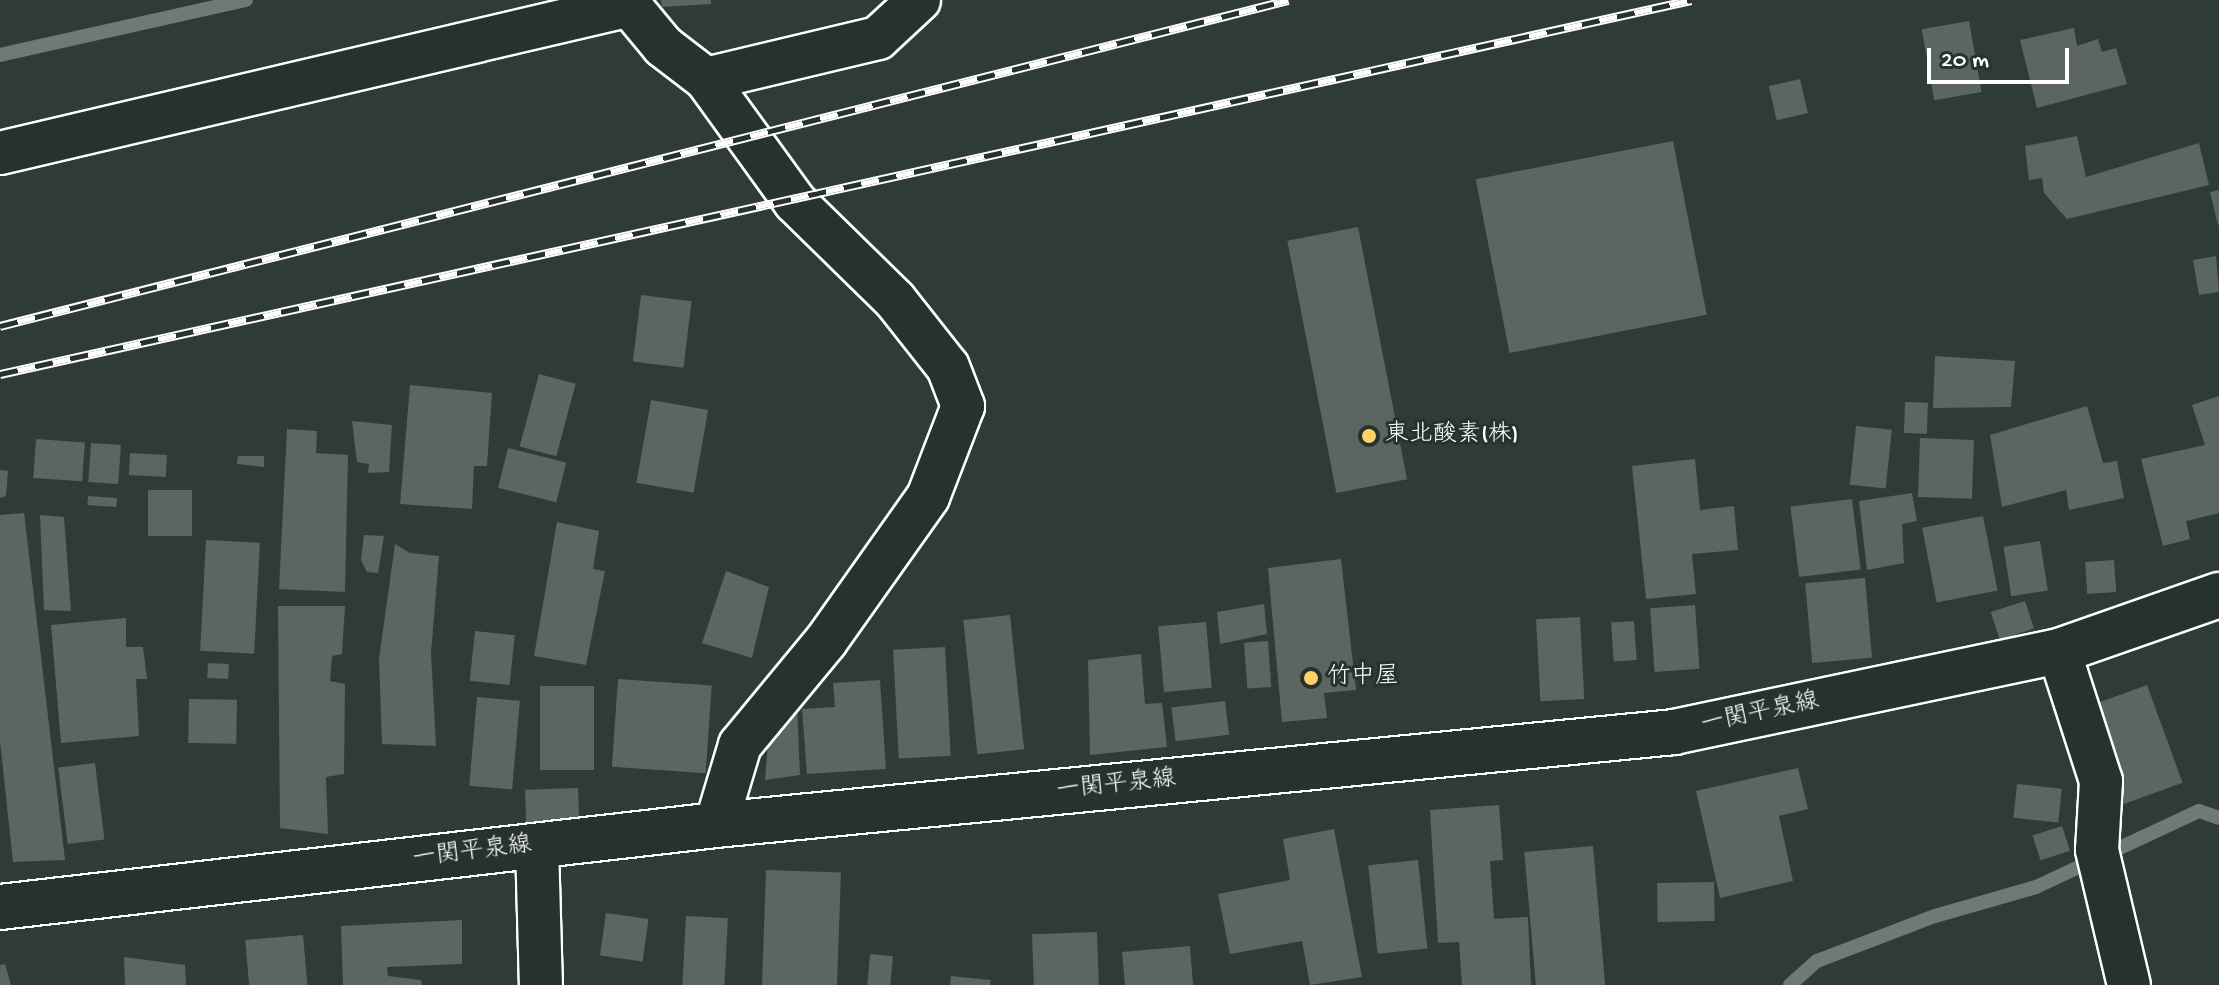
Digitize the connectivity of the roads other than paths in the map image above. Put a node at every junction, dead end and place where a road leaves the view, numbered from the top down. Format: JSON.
{"nodes":[{"id":1,"x":919,"y":0,"type":"edge"},
{"id":2,"x":626,"y":2,"type":"edge"},
{"id":3,"x":706,"y":79,"type":"junction"},
{"id":4,"x":0,"y":153,"type":"edge"},
{"id":5,"x":2219,"y":595,"type":"edge"},
{"id":6,"x":2059,"y":651,"type":"junction"},
{"id":7,"x":716,"y":825,"type":"junction"},
{"id":8,"x":537,"y":845,"type":"junction"},
{"id":9,"x":0,"y":907,"type":"edge"},
{"id":10,"x":541,"y":985,"type":"edge"},
{"id":11,"x":2129,"y":985,"type":"edge"}],
"edges":[{"from":1,"to":3,"type":"street"},
{"from":2,"to":3,"type":"street"},
{"from":2,"to":4,"type":"street"},
{"from":3,"to":7,"type":"street"},
{"from":5,"to":6,"type":"main road","name":"一関平泉線"},
{"from":6,"to":7,"type":"main road","name":"一関平泉線"},
{"from":6,"to":11,"type":"street"},
{"from":7,"to":8,"type":"main road","name":"一関平泉線"},
{"from":8,"to":9,"type":"main road","name":"一関平泉線"},
{"from":8,"to":10,"type":"street"}]}
